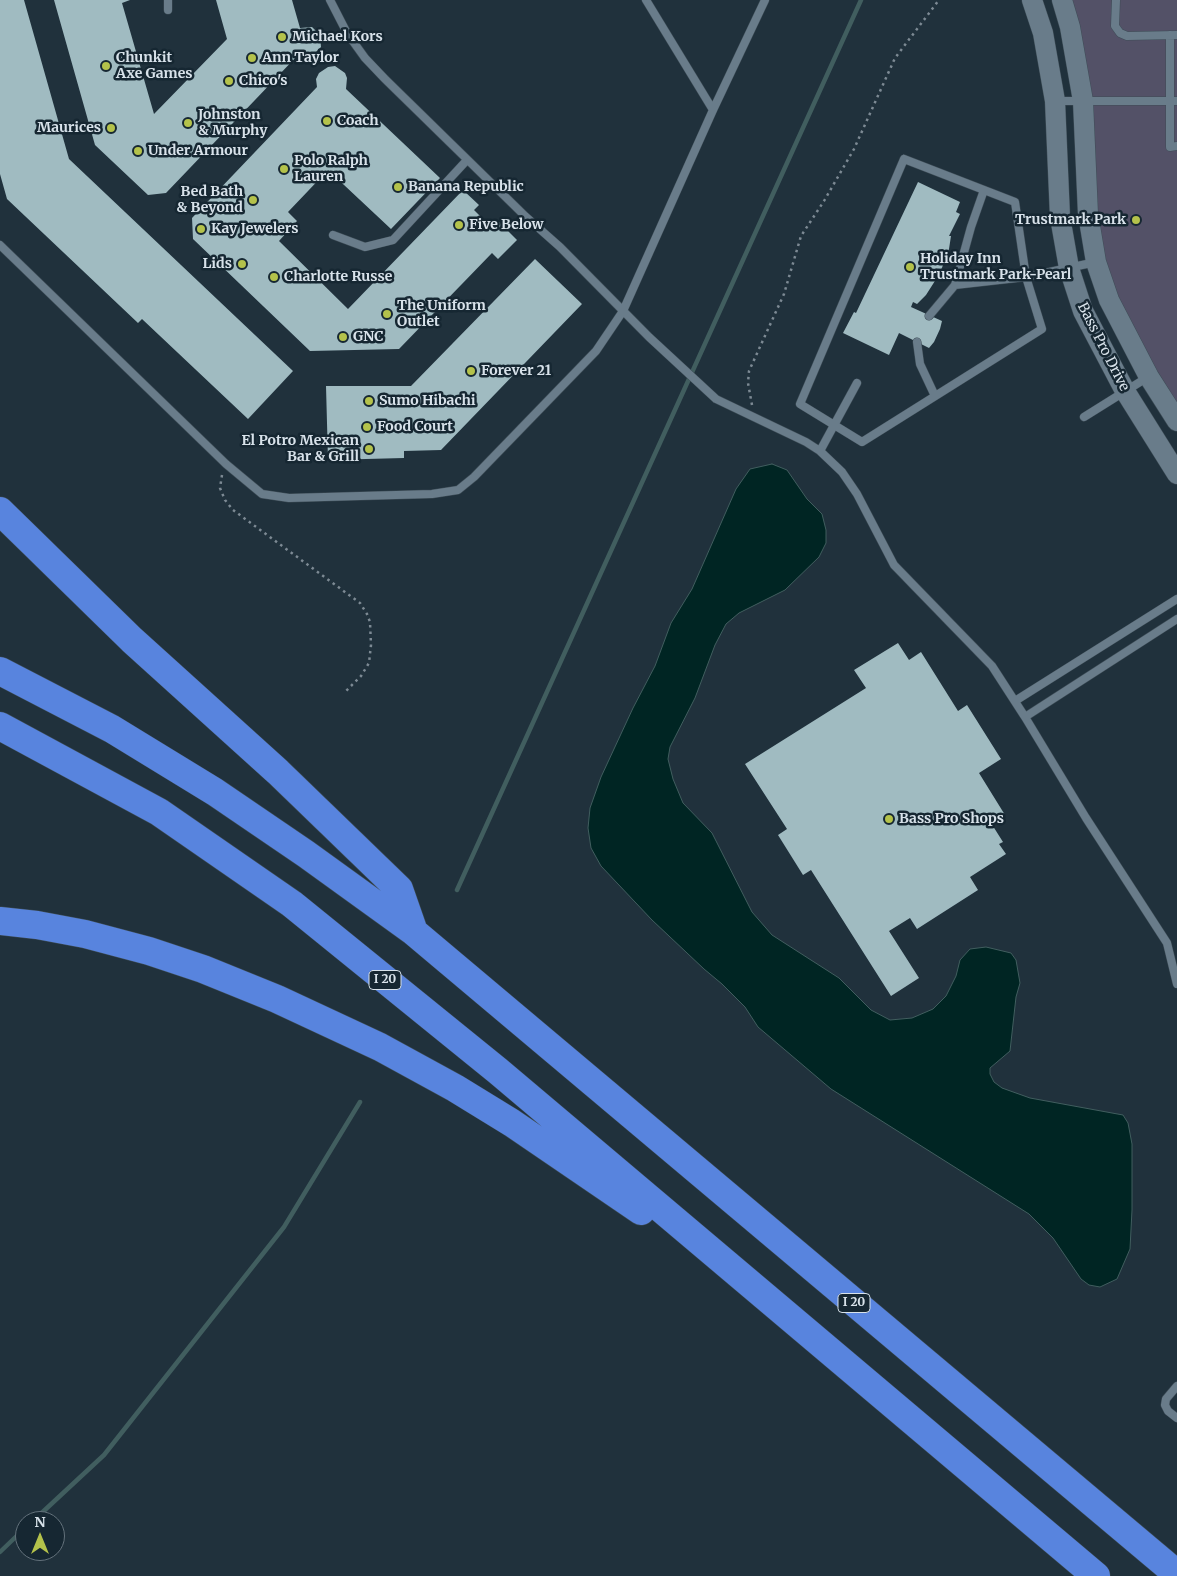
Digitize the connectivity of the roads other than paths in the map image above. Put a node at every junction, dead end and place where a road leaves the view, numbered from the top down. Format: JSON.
{"nodes":[{"id":1,"x":168,"y":0,"type":"edge"},
{"id":2,"x":330,"y":0,"type":"edge"},
{"id":3,"x":646,"y":0,"type":"edge"},
{"id":4,"x":765,"y":0,"type":"edge"},
{"id":5,"x":1032,"y":0,"type":"edge"},
{"id":6,"x":1062,"y":0,"type":"edge"},
{"id":7,"x":1116,"y":0,"type":"edge"},
{"id":8,"x":168,"y":10,"type":"dead end"},
{"id":9,"x":1173,"y":35,"type":"edge"},
{"id":10,"x":1055,"y":101,"type":"junction"},
{"id":11,"x":1083,"y":101,"type":"junction"},
{"id":12,"x":1173,"y":101,"type":"edge"},
{"id":13,"x":713,"y":110,"type":"junction"},
{"id":14,"x":1177,"y":146,"type":"edge"},
{"id":15,"x":466,"y":160,"type":"junction"},
{"id":16,"x":984,"y":190,"type":"junction"},
{"id":17,"x":333,"y":235,"type":"dead end"},
{"id":18,"x":0,"y":245,"type":"edge"},
{"id":19,"x":1096,"y":262,"type":"junction"},
{"id":20,"x":1069,"y":268,"type":"junction"},
{"id":21,"x":1026,"y":277,"type":"junction"},
{"id":22,"x":955,"y":285,"type":"junction"},
{"id":23,"x":623,"y":311,"type":"junction"},
{"id":24,"x":929,"y":316,"type":"dead end"},
{"id":25,"x":917,"y":342,"type":"dead end"},
{"id":26,"x":1149,"y":377,"type":"junction"},
{"id":27,"x":857,"y":383,"type":"dead end"},
{"id":28,"x":1125,"y":391,"type":"junction"},
{"id":29,"x":935,"y":396,"type":"junction"},
{"id":30,"x":1084,"y":417,"type":"dead end"},
{"id":31,"x":1177,"y":421,"type":"edge"},
{"id":32,"x":835,"y":426,"type":"junction"},
{"id":33,"x":820,"y":452,"type":"junction"},
{"id":34,"x":1177,"y":474,"type":"edge"},
{"id":35,"x":0,"y":511,"type":"edge"},
{"id":36,"x":1177,"y":599,"type":"edge"},
{"id":37,"x":1177,"y":619,"type":"edge"},
{"id":38,"x":0,"y":672,"type":"edge"},
{"id":39,"x":1015,"y":701,"type":"junction"},
{"id":40,"x":1025,"y":717,"type":"junction"},
{"id":41,"x":0,"y":726,"type":"edge"},
{"id":42,"x":0,"y":921,"type":"edge"},
{"id":43,"x":414,"y":932,"type":"junction"},
{"id":44,"x":1177,"y":984,"type":"edge"},
{"id":45,"x":741,"y":1276,"type":"junction"},
{"id":46,"x":1177,"y":1386,"type":"edge"},
{"id":47,"x":1177,"y":1418,"type":"edge"},
{"id":48,"x":1177,"y":1574,"type":"edge"},
{"id":49,"x":1096,"y":1576,"type":"edge"}],
"edges":[{"from":1,"to":8,"type":"lane"},
{"from":2,"to":15,"type":"lane"},
{"from":3,"to":13,"type":"lane"},
{"from":4,"to":13,"type":"lane"},
{"from":5,"to":10,"type":"street","name":"Bass Pro Drive"},
{"from":6,"to":11,"type":"street","name":"Bass Pro Drive"},
{"from":7,"to":9,"type":"lane"},
{"from":9,"to":12,"type":"lane"},
{"from":10,"to":11,"type":"lane"},
{"from":10,"to":20,"type":"street","name":"Bass Pro Drive"},
{"from":11,"to":12,"type":"lane"},
{"from":11,"to":19,"type":"street","name":"Bass Pro Drive"},
{"from":12,"to":14,"type":"lane"},
{"from":13,"to":23,"type":"lane"},
{"from":15,"to":17,"type":"lane"},
{"from":15,"to":23,"type":"lane"},
{"from":16,"to":21,"type":"lane"},
{"from":16,"to":22,"type":"lane"},
{"from":16,"to":32,"type":"lane"},
{"from":18,"to":23,"type":"lane"},
{"from":19,"to":20,"type":"lane"},
{"from":19,"to":26,"type":"street","name":"Bass Pro Drive"},
{"from":20,"to":21,"type":"lane"},
{"from":20,"to":28,"type":"street","name":"Bass Pro Drive"},
{"from":21,"to":22,"type":"lane"},
{"from":21,"to":29,"type":"lane"},
{"from":22,"to":24,"type":"lane"},
{"from":23,"to":33,"type":"lane"},
{"from":25,"to":29,"type":"lane"},
{"from":26,"to":28,"type":"lane"},
{"from":26,"to":31,"type":"street","name":"Bass Pro Drive"},
{"from":27,"to":32,"type":"lane"},
{"from":28,"to":30,"type":"lane"},
{"from":28,"to":34,"type":"street","name":"Bass Pro Drive"},
{"from":29,"to":32,"type":"lane"},
{"from":32,"to":33,"type":"lane"},
{"from":33,"to":39,"type":"lane"},
{"from":35,"to":43,"type":"highway"},
{"from":36,"to":39,"type":"lane"},
{"from":37,"to":40,"type":"lane"},
{"from":38,"to":43,"type":"highway","number":"I 20"},
{"from":39,"to":40,"type":"lane"},
{"from":40,"to":44,"type":"lane"},
{"from":41,"to":45,"type":"highway","number":"I 20"},
{"from":42,"to":45,"type":"highway"},
{"from":43,"to":48,"type":"highway","number":"I 20"},
{"from":45,"to":49,"type":"highway","number":"I 20"},
{"from":46,"to":47,"type":"lane"}]}
